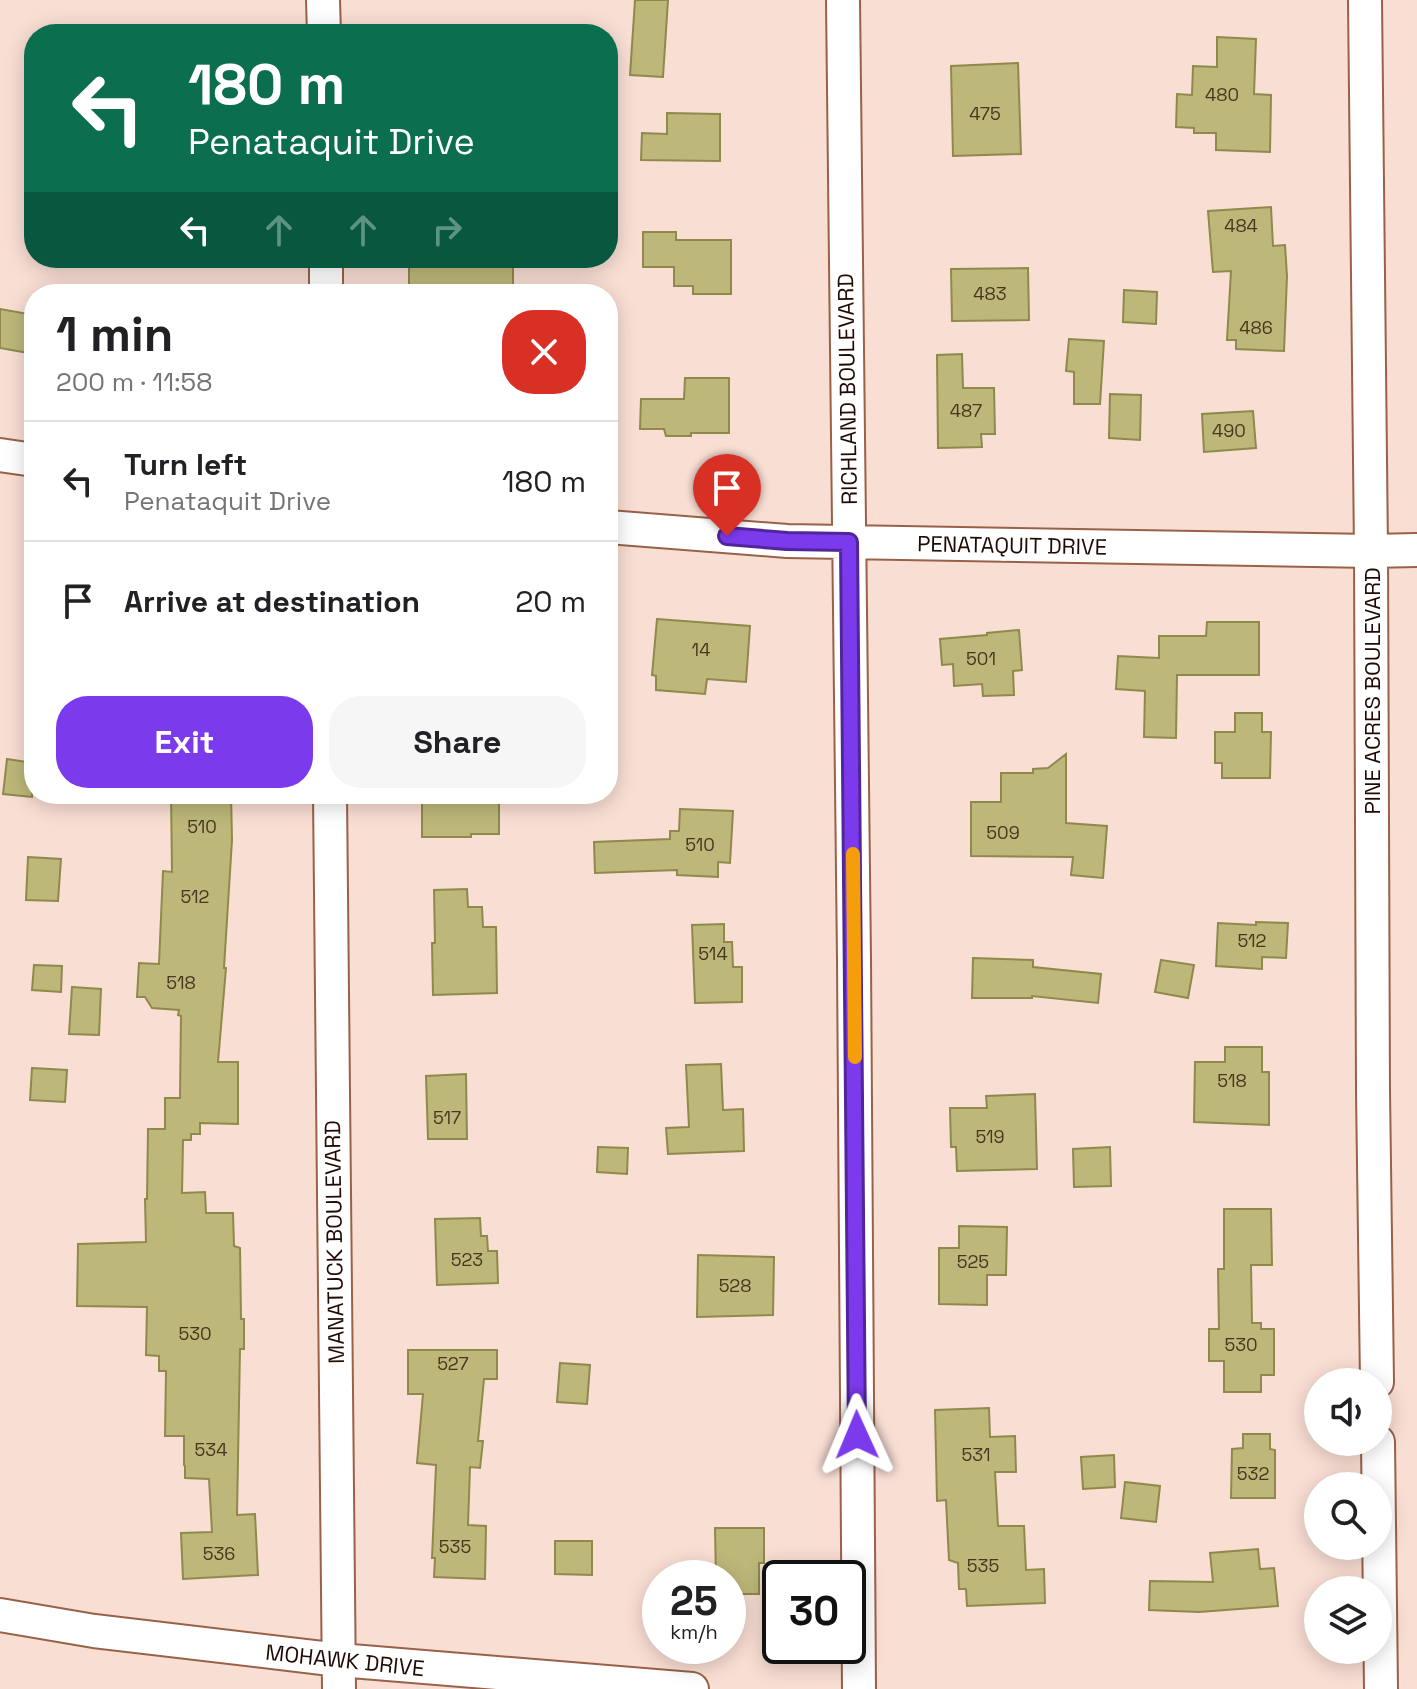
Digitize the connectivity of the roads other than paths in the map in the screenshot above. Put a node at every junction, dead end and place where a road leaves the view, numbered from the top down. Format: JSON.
{"nodes":[{"id":1,"x":323,"y":0,"type":"edge"},
{"id":2,"x":843,"y":0,"type":"edge"},
{"id":3,"x":1365,"y":0,"type":"edge"},
{"id":4,"x":324,"y":24,"type":"edge"},
{"id":5,"x":0,"y":455,"type":"edge"},
{"id":6,"x":24,"y":459,"type":"edge"},
{"id":7,"x":618,"y":528,"type":"edge"},
{"id":8,"x":849,"y":542,"type":"junction"},
{"id":9,"x":1417,"y":550,"type":"edge"},
{"id":10,"x":1371,"y":551,"type":"junction"},
{"id":11,"x":330,"y":804,"type":"edge"},
{"id":12,"x":1377,"y":1368,"type":"edge"},
{"id":13,"x":1378,"y":1456,"type":"edge"},
{"id":14,"x":0,"y":1615,"type":"edge"},
{"id":15,"x":339,"y":1675,"type":"edge"},
{"id":16,"x":692,"y":1689,"type":"edge"},
{"id":17,"x":859,"y":1689,"type":"edge"},
{"id":18,"x":1381,"y":1689,"type":"edge"}],
"edges":[{"from":1,"to":4,"type":"street"},
{"from":2,"to":8,"type":"street","name":"RICHLAND BOULEVARD"},
{"from":3,"to":10,"type":"street","name":"PINE ACRES BOULEVARD"},
{"from":5,"to":6,"type":"street"},
{"from":7,"to":8,"type":"street","name":"PENATAQUIT DRIVE"},
{"from":8,"to":10,"type":"street","name":"PENATAQUIT DRIVE"},
{"from":8,"to":17,"type":"street","name":"RICHLAND BOULEVARD"},
{"from":9,"to":10,"type":"street","name":"PENATAQUIT DRIVE"},
{"from":10,"to":12,"type":"street","name":"PINE ACRES BOULEVARD"},
{"from":11,"to":15,"type":"street","name":"MANATUCK BOULEVARD"},
{"from":13,"to":18,"type":"street"},
{"from":14,"to":15,"type":"street","name":"MOHAWK DRIVE"},
{"from":15,"to":16,"type":"street","name":"MOHAWK DRIVE"}]}
